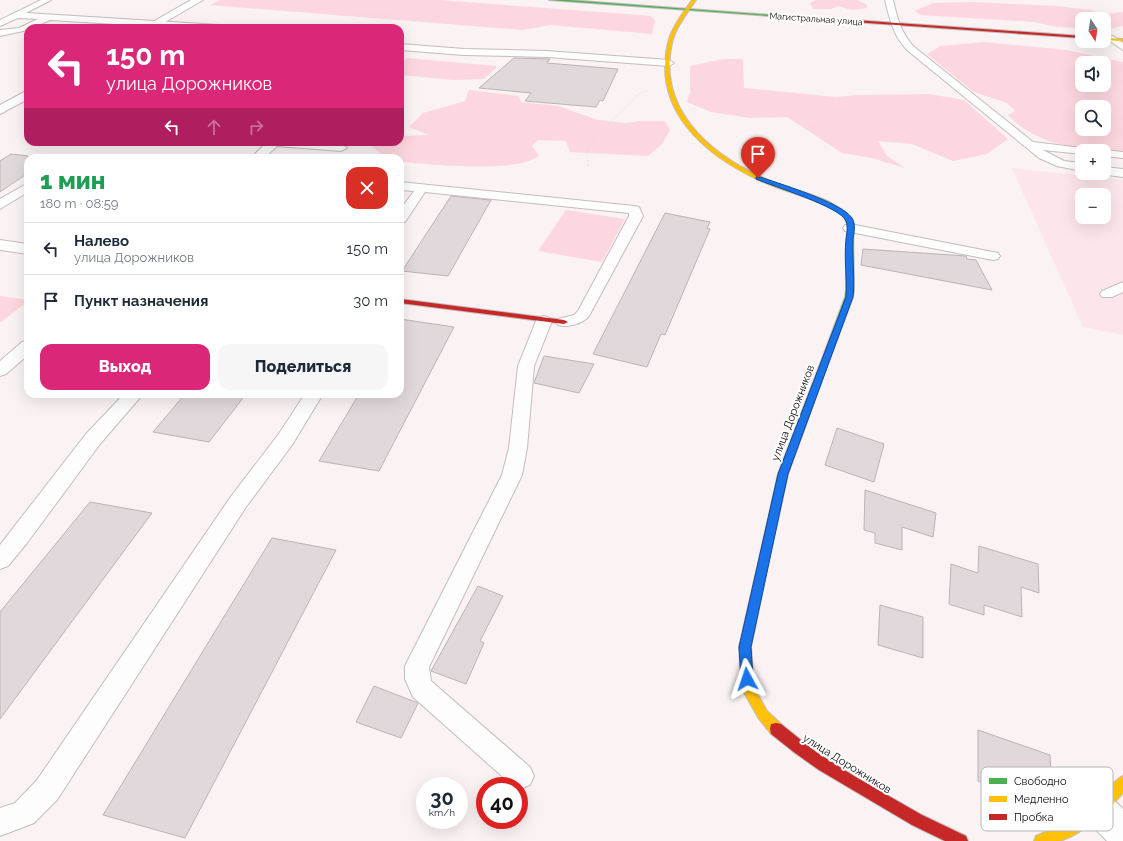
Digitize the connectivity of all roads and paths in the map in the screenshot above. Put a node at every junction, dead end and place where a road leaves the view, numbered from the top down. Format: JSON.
{"nodes":[{"id":1,"x":47,"y":0,"type":"edge"},
{"id":2,"x":198,"y":0,"type":"edge"},
{"id":3,"x":551,"y":0,"type":"edge"},
{"id":4,"x":694,"y":0,"type":"edge"},
{"id":5,"x":889,"y":0,"type":"edge"},
{"id":6,"x":688,"y":10,"type":"junction"},
{"id":7,"x":16,"y":15,"type":"junction"},
{"id":8,"x":49,"y":17,"type":"junction"},
{"id":9,"x":0,"y":23,"type":"edge"},
{"id":10,"x":33,"y":24,"type":"edge"},
{"id":11,"x":128,"y":24,"type":"edge"},
{"id":12,"x":155,"y":24,"type":"edge"},
{"id":13,"x":895,"y":24,"type":"junction"},
{"id":14,"x":24,"y":28,"type":"edge"},
{"id":15,"x":0,"y":33,"type":"edge"},
{"id":16,"x":1075,"y":37,"type":"edge"},
{"id":17,"x":1111,"y":39,"type":"edge"},
{"id":18,"x":1123,"y":40,"type":"edge"},
{"id":19,"x":1111,"y":41,"type":"edge"},
{"id":20,"x":404,"y":47,"type":"edge"},
{"id":21,"x":1123,"y":47,"type":"edge"},
{"id":22,"x":669,"y":63,"type":"junction"},
{"id":23,"x":669,"y":90,"type":"junction"},
{"id":24,"x":24,"y":96,"type":"edge"},
{"id":25,"x":0,"y":110,"type":"edge"},
{"id":26,"x":1029,"y":144,"type":"junction"},
{"id":27,"x":270,"y":146,"type":"edge"},
{"id":28,"x":319,"y":146,"type":"edge"},
{"id":29,"x":341,"y":148,"type":"dead end"},
{"id":30,"x":1075,"y":150,"type":"edge"},
{"id":31,"x":261,"y":154,"type":"edge"},
{"id":32,"x":1111,"y":154,"type":"edge"},
{"id":33,"x":1123,"y":155,"type":"edge"},
{"id":34,"x":588,"y":166,"type":"dead end"},
{"id":35,"x":1075,"y":167,"type":"edge"},
{"id":36,"x":1111,"y":172,"type":"edge"},
{"id":37,"x":1123,"y":174,"type":"edge"},
{"id":38,"x":404,"y":186,"type":"edge"},
{"id":39,"x":422,"y":188,"type":"junction"},
{"id":40,"x":24,"y":189,"type":"edge"},
{"id":41,"x":0,"y":205,"type":"edge"},
{"id":42,"x":404,"y":213,"type":"edge"},
{"id":43,"x":850,"y":228,"type":"junction"},
{"id":44,"x":0,"y":245,"type":"edge"},
{"id":45,"x":24,"y":248,"type":"edge"},
{"id":46,"x":992,"y":256,"type":"dead end"},
{"id":47,"x":1123,"y":286,"type":"edge"},
{"id":48,"x":1107,"y":294,"type":"dead end"},
{"id":49,"x":404,"y":302,"type":"edge"},
{"id":50,"x":554,"y":322,"type":"junction"},
{"id":51,"x":24,"y":349,"type":"edge"},
{"id":52,"x":0,"y":370,"type":"edge"},
{"id":53,"x":130,"y":398,"type":"edge"},
{"id":54,"x":311,"y":398,"type":"edge"},
{"id":55,"x":0,"y":560,"type":"edge"},
{"id":56,"x":521,"y":776,"type":"dead end"},
{"id":57,"x":1123,"y":783,"type":"edge"},
{"id":58,"x":1113,"y":796,"type":"edge"},
{"id":59,"x":0,"y":822,"type":"edge"},
{"id":60,"x":1113,"y":823,"type":"edge"},
{"id":61,"x":1064,"y":831,"type":"edge"},
{"id":62,"x":1123,"y":833,"type":"edge"},
{"id":63,"x":961,"y":841,"type":"edge"},
{"id":64,"x":1041,"y":841,"type":"edge"}],
"edges":[{"from":1,"to":7,"type":"lane"},
{"from":2,"to":12,"type":"street"},
{"from":3,"to":6,"type":"street","name":"Магистральная улица"},
{"from":4,"to":6,"type":"street"},
{"from":5,"to":13,"type":"lane"},
{"from":6,"to":13,"type":"street","name":"Магистральная улица"},
{"from":6,"to":22,"type":"street"},
{"from":7,"to":8,"type":"lane"},
{"from":7,"to":9,"type":"lane"},
{"from":8,"to":10,"type":"lane"},
{"from":8,"to":11,"type":"lane"},
{"from":13,"to":16,"type":"street","name":"Магистральная улица"},
{"from":13,"to":26,"type":"lane"},
{"from":14,"to":15,"type":"lane"},
{"from":17,"to":18,"type":"street"},
{"from":19,"to":21,"type":"lane"},
{"from":20,"to":22,"type":"lane"},
{"from":22,"to":23,"type":"street"},
{"from":23,"to":34,"type":"path"},
{"from":23,"to":43,"type":"street"},
{"from":24,"to":25,"type":"street"},
{"from":26,"to":30,"type":"lane"},
{"from":26,"to":35,"type":"lane"},
{"from":27,"to":31,"type":"lane"},
{"from":28,"to":29,"type":"lane"},
{"from":32,"to":33,"type":"lane"},
{"from":36,"to":37,"type":"lane"},
{"from":38,"to":39,"type":"lane"},
{"from":39,"to":42,"type":"lane"},
{"from":39,"to":50,"type":"lane"},
{"from":40,"to":41,"type":"lane"},
{"from":43,"to":46,"type":"lane"},
{"from":43,"to":63,"type":"street","name":"улица Дорожников"},
{"from":44,"to":45,"type":"street"},
{"from":47,"to":48,"type":"lane"},
{"from":49,"to":50,"type":"street"},
{"from":50,"to":56,"type":"lane"},
{"from":51,"to":52,"type":"lane"},
{"from":53,"to":55,"type":"lane"},
{"from":54,"to":59,"type":"lane"},
{"from":57,"to":58,"type":"street"},
{"from":60,"to":62,"type":"street"},
{"from":61,"to":64,"type":"street"}]}
